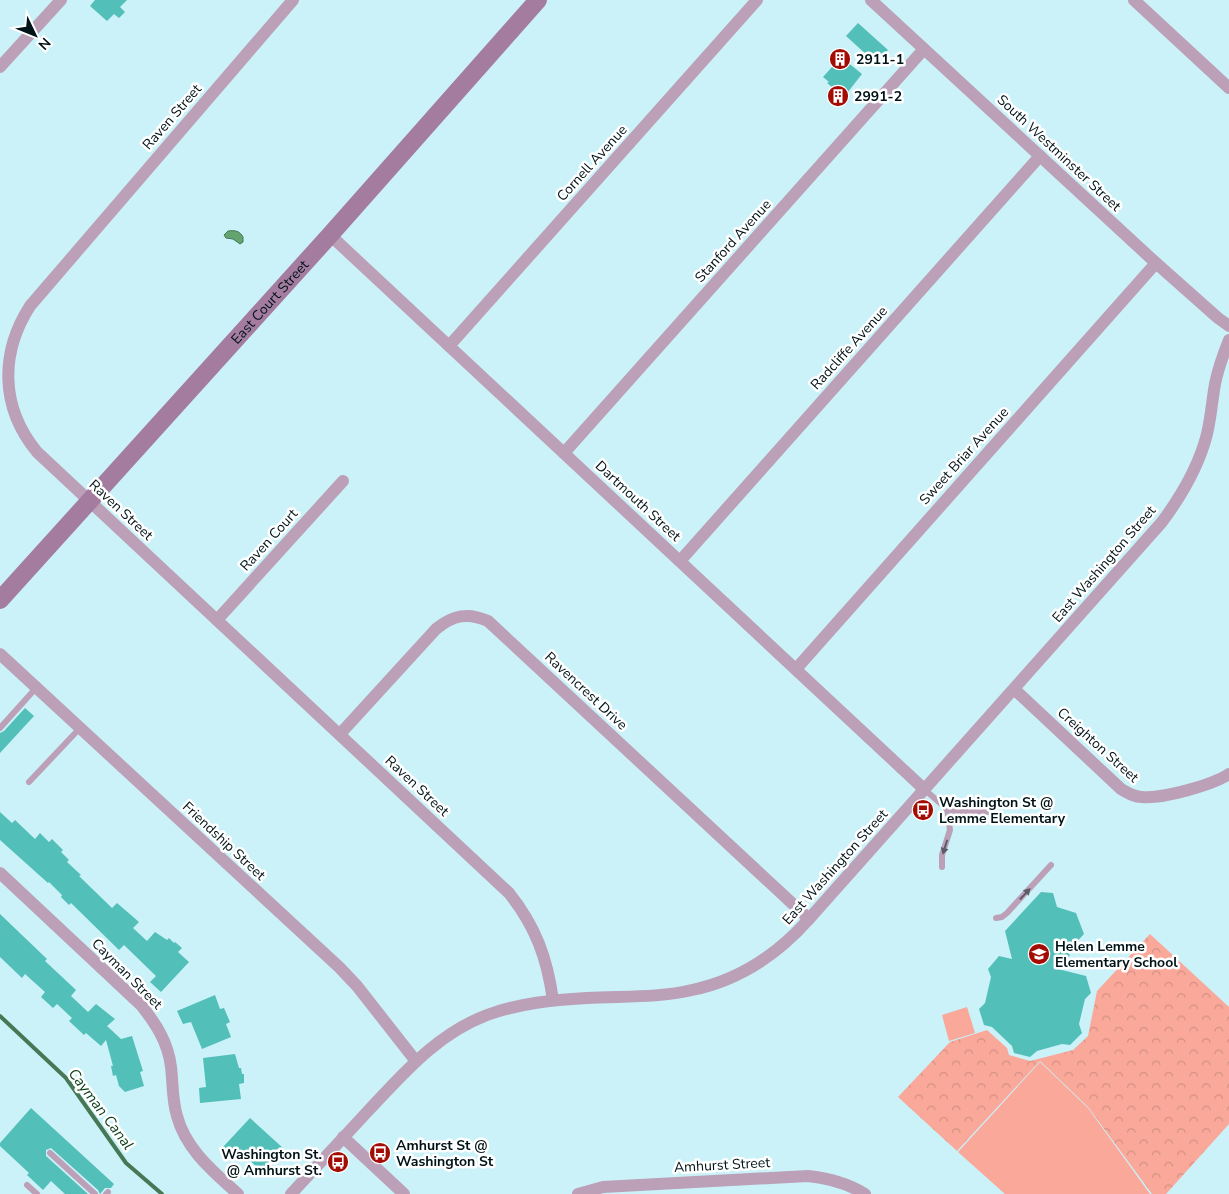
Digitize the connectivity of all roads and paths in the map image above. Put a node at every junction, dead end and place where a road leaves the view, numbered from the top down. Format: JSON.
{"nodes":[{"id":1,"x":60,"y":0,"type":"edge"},
{"id":2,"x":292,"y":0,"type":"edge"},
{"id":3,"x":538,"y":0,"type":"edge"},
{"id":4,"x":756,"y":0,"type":"edge"},
{"id":5,"x":871,"y":0,"type":"edge"},
{"id":6,"x":1134,"y":0,"type":"edge"},
{"id":7,"x":924,"y":50,"type":"junction"},
{"id":8,"x":0,"y":67,"type":"edge"},
{"id":9,"x":1229,"y":88,"type":"edge"},
{"id":10,"x":1040,"y":156,"type":"junction"},
{"id":11,"x":330,"y":235,"type":"junction"},
{"id":12,"x":1156,"y":263,"type":"junction"},
{"id":13,"x":1229,"y":326,"type":"edge"},
{"id":14,"x":1229,"y":340,"type":"edge"},
{"id":15,"x":449,"y":346,"type":"junction"},
{"id":16,"x":564,"y":453,"type":"junction"},
{"id":17,"x":343,"y":481,"type":"dead end"},
{"id":18,"x":90,"y":501,"type":"junction"},
{"id":19,"x":680,"y":561,"type":"junction"},
{"id":20,"x":0,"y":600,"type":"edge"},
{"id":21,"x":217,"y":620,"type":"junction"},
{"id":22,"x":0,"y":654,"type":"edge"},
{"id":23,"x":796,"y":669,"type":"junction"},
{"id":24,"x":36,"y":688,"type":"junction"},
{"id":25,"x":1014,"y":689,"type":"junction"},
{"id":26,"x":0,"y":728,"type":"edge"},
{"id":27,"x":80,"y":728,"type":"junction"},
{"id":28,"x":340,"y":734,"type":"junction"},
{"id":29,"x":1229,"y":774,"type":"edge"},
{"id":30,"x":29,"y":782,"type":"dead end"},
{"id":31,"x":924,"y":790,"type":"junction"},
{"id":32,"x":947,"y":810,"type":"junction"},
{"id":33,"x":992,"y":812,"type":"dead end"},
{"id":34,"x":1051,"y":866,"type":"dead end"},
{"id":35,"x":942,"y":867,"type":"dead end"},
{"id":36,"x":0,"y":873,"type":"edge"},
{"id":37,"x":996,"y":918,"type":"dead end"},
{"id":38,"x":809,"y":919,"type":"junction"},
{"id":39,"x":553,"y":1000,"type":"junction"},
{"id":40,"x":415,"y":1060,"type":"junction"},
{"id":41,"x":343,"y":1138,"type":"junction"},
{"id":42,"x":50,"y":1153,"type":"dead end"},
{"id":43,"x":27,"y":1185,"type":"dead end"},
{"id":44,"x":37,"y":1194,"type":"edge"},
{"id":45,"x":95,"y":1194,"type":"edge"},
{"id":46,"x":238,"y":1194,"type":"edge"},
{"id":47,"x":291,"y":1194,"type":"edge"},
{"id":48,"x":404,"y":1194,"type":"edge"},
{"id":49,"x":578,"y":1194,"type":"edge"},
{"id":50,"x":865,"y":1194,"type":"edge"}],
"edges":[{"from":1,"to":8,"type":"street"},
{"from":2,"to":18,"type":"street","name":"Raven Street"},
{"from":3,"to":11,"type":"street","name":"East Court Street"},
{"from":4,"to":15,"type":"street","name":"Cornell Avenue"},
{"from":5,"to":7,"type":"street","name":"South Westminster Street"},
{"from":6,"to":9,"type":"street"},
{"from":7,"to":10,"type":"street","name":"South Westminster Street"},
{"from":7,"to":16,"type":"street","name":"Stanford Avenue"},
{"from":10,"to":12,"type":"street","name":"South Westminster Street"},
{"from":10,"to":19,"type":"street","name":"Radcliffe Avenue"},
{"from":11,"to":15,"type":"street","name":"Dartmouth Street"},
{"from":11,"to":18,"type":"street","name":"East Court Street"},
{"from":12,"to":13,"type":"street","name":"South Westminster Street"},
{"from":12,"to":23,"type":"street","name":"Sweet Briar Avenue"},
{"from":14,"to":25,"type":"street","name":"East Washington Street"},
{"from":15,"to":16,"type":"street","name":"Dartmouth Street"},
{"from":16,"to":19,"type":"street","name":"Dartmouth Street"},
{"from":17,"to":21,"type":"street","name":"Raven Court"},
{"from":18,"to":20,"type":"street","name":"East Court Street"},
{"from":18,"to":21,"type":"street","name":"Raven Street"},
{"from":19,"to":23,"type":"street","name":"Dartmouth Street"},
{"from":21,"to":28,"type":"street","name":"Raven Street"},
{"from":22,"to":24,"type":"street","name":"Friendship Street"},
{"from":23,"to":31,"type":"street","name":"Dartmouth Street"},
{"from":24,"to":26,"type":"lane"},
{"from":24,"to":27,"type":"street","name":"Friendship Street"},
{"from":25,"to":29,"type":"street","name":"Creighton Street"},
{"from":25,"to":31,"type":"street","name":"East Washington Street"},
{"from":27,"to":30,"type":"lane"},
{"from":27,"to":40,"type":"street","name":"Friendship Street"},
{"from":28,"to":38,"type":"street","name":"Ravencrest Drive"},
{"from":28,"to":39,"type":"street","name":"Raven Street"},
{"from":31,"to":32,"type":"lane"},
{"from":31,"to":38,"type":"street","name":"East Washington Street"},
{"from":32,"to":33,"type":"lane"},
{"from":32,"to":35,"type":"lane","one_way":true},
{"from":37,"to":34,"type":"lane","one_way":true},
{"from":36,"to":46,"type":"street","name":"Cayman Street"},
{"from":38,"to":39,"type":"street","name":"East Washington Street"},
{"from":39,"to":40,"type":"street","name":"East Washington Street"},
{"from":40,"to":41,"type":"street","name":"East Washington Street"},
{"from":41,"to":47,"type":"street","name":"East Washington Street"},
{"from":41,"to":48,"type":"street"},
{"from":42,"to":45,"type":"lane"},
{"from":43,"to":44,"type":"lane"},
{"from":49,"to":50,"type":"street","name":"Amhurst Street"}]}
